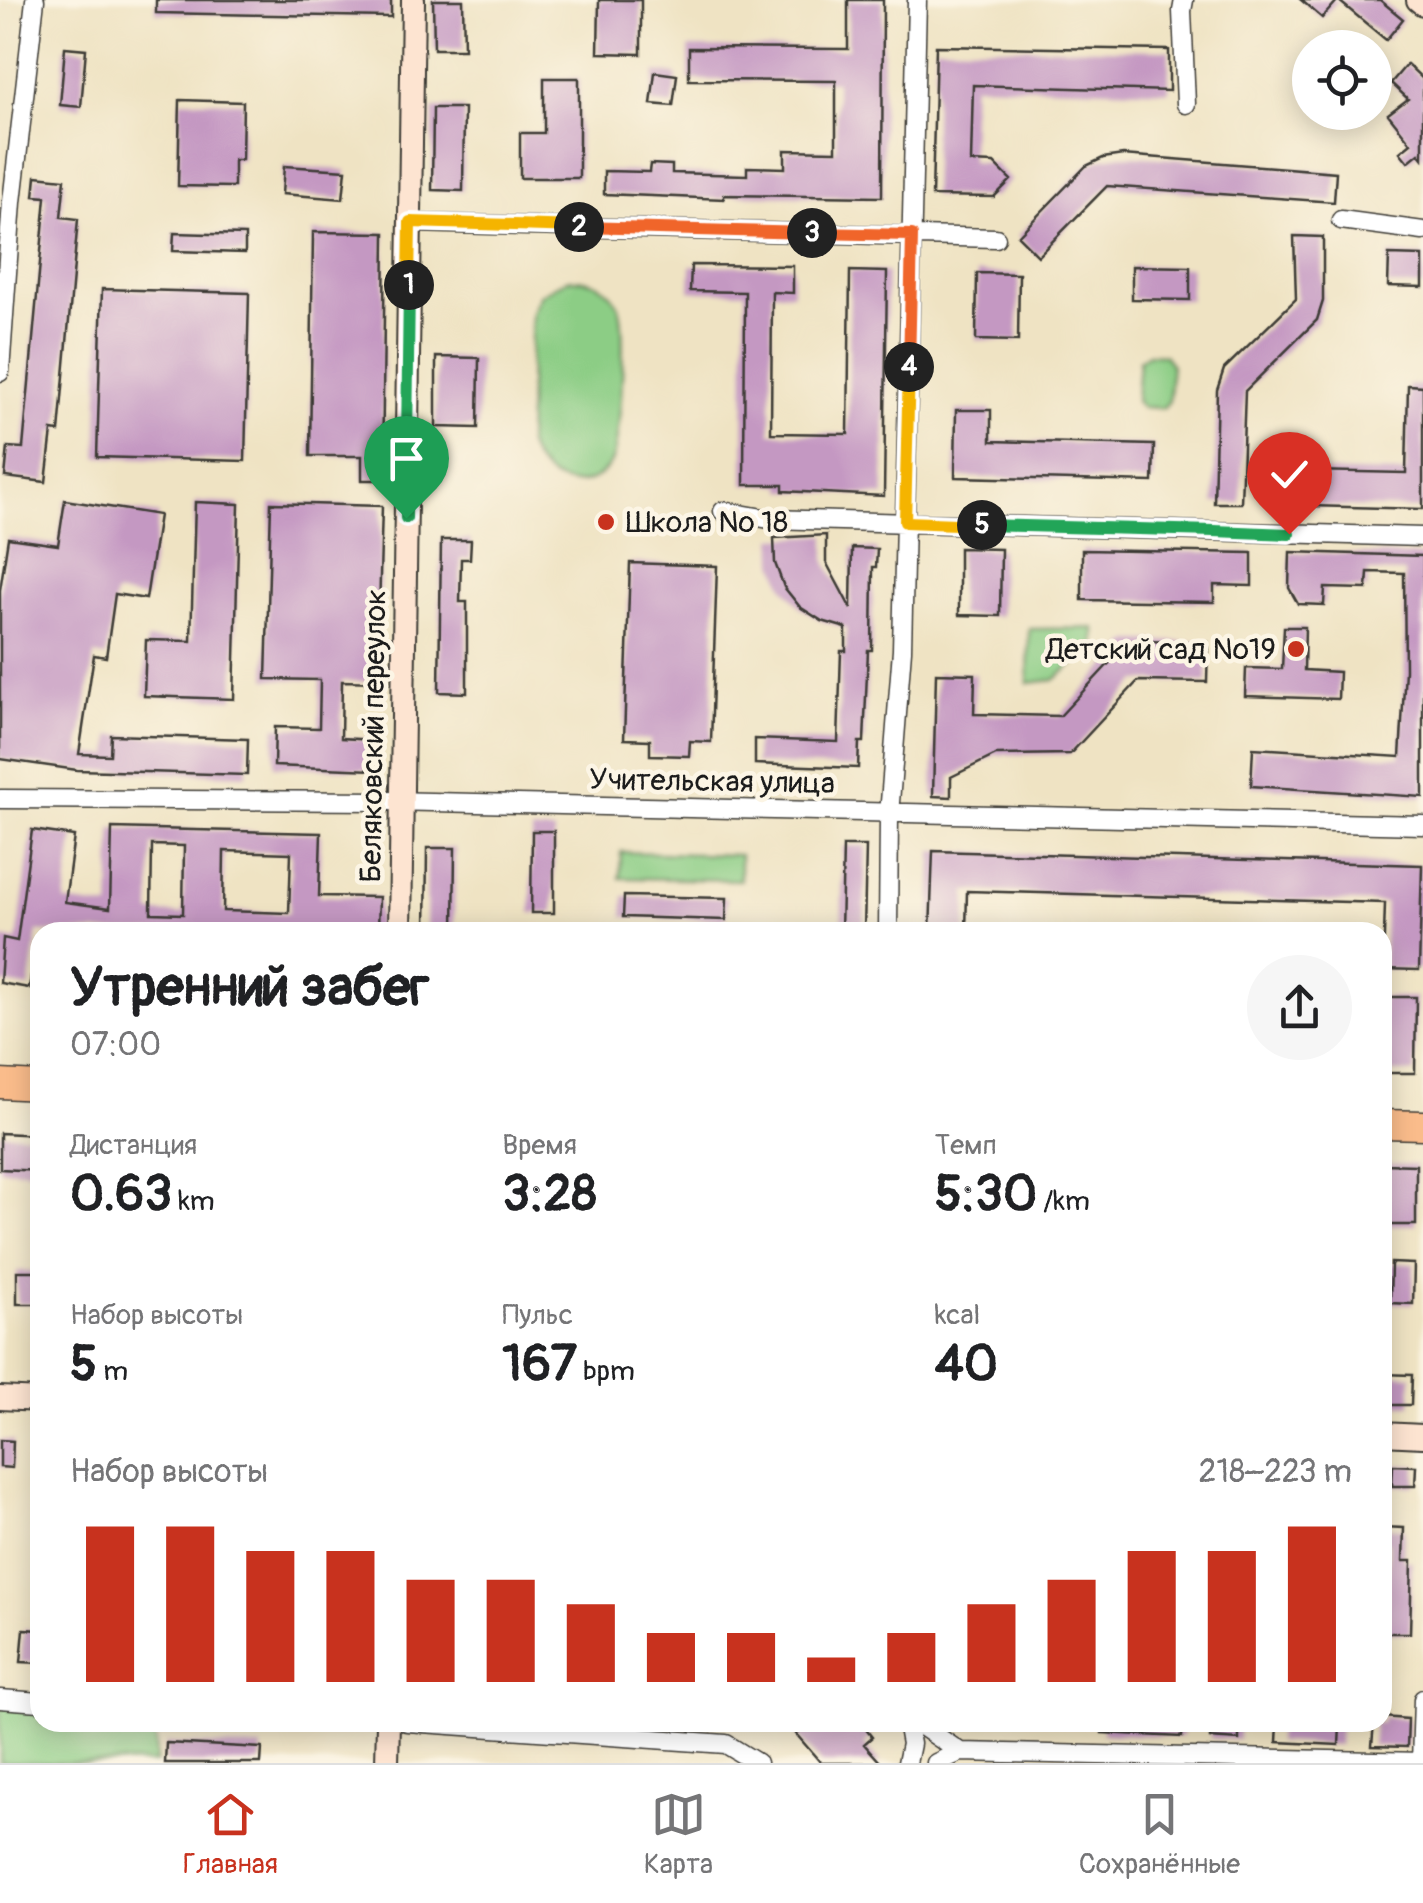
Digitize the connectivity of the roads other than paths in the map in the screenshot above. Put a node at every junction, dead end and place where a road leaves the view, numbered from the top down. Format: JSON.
{"nodes":[{"id":1,"x":35,"y":0,"type":"edge"},
{"id":2,"x":413,"y":0,"type":"edge"},
{"id":3,"x":918,"y":0,"type":"edge"},
{"id":4,"x":1184,"y":0,"type":"edge"},
{"id":5,"x":1186,"y":104,"type":"dead end"},
{"id":6,"x":6,"y":201,"type":"edge"},
{"id":7,"x":1341,"y":220,"type":"dead end"},
{"id":8,"x":410,"y":222,"type":"junction"},
{"id":9,"x":1423,"y":231,"type":"edge"},
{"id":10,"x":912,"y":235,"type":"junction"},
{"id":11,"x":996,"y":238,"type":"dead end"},
{"id":12,"x":0,"y":372,"type":"edge"},
{"id":13,"x":723,"y":510,"type":"dead end"},
{"id":14,"x":905,"y":522,"type":"junction"},
{"id":15,"x":1423,"y":538,"type":"edge"},
{"id":16,"x":0,"y":800,"type":"edge"},
{"id":17,"x":402,"y":801,"type":"junction"},
{"id":18,"x":889,"y":814,"type":"junction"},
{"id":19,"x":1423,"y":825,"type":"edge"},
{"id":20,"x":400,"y":922,"type":"edge"},
{"id":21,"x":888,"y":922,"type":"edge"},
{"id":22,"x":0,"y":1084,"type":"edge"},
{"id":23,"x":30,"y":1086,"type":"edge"},
{"id":24,"x":0,"y":1101,"type":"edge"},
{"id":25,"x":30,"y":1102,"type":"edge"},
{"id":26,"x":1392,"y":1124,"type":"edge"},
{"id":27,"x":1423,"y":1125,"type":"edge"},
{"id":28,"x":1392,"y":1138,"type":"edge"},
{"id":29,"x":1423,"y":1138,"type":"edge"},
{"id":30,"x":0,"y":1398,"type":"edge"},
{"id":31,"x":30,"y":1400,"type":"edge"},
{"id":32,"x":1392,"y":1434,"type":"edge"},
{"id":33,"x":1423,"y":1436,"type":"edge"},
{"id":34,"x":0,"y":1699,"type":"edge"},
{"id":35,"x":1423,"y":1699,"type":"edge"},
{"id":36,"x":30,"y":1701,"type":"edge"},
{"id":37,"x":388,"y":1732,"type":"edge"},
{"id":38,"x":553,"y":1732,"type":"edge"},
{"id":39,"x":909,"y":1732,"type":"edge"},
{"id":40,"x":931,"y":1732,"type":"edge"},
{"id":41,"x":960,"y":1752,"type":"junction"},
{"id":42,"x":1422,"y":1762,"type":"edge"},
{"id":43,"x":387,"y":1763,"type":"edge"},
{"id":44,"x":758,"y":1763,"type":"edge"},
{"id":45,"x":907,"y":1763,"type":"edge"},
{"id":46,"x":936,"y":1763,"type":"edge"}],
"edges":[{"from":1,"to":6,"type":"street"},
{"from":2,"to":8,"type":"street","name":"Беляковский переулок"},
{"from":3,"to":10,"type":"street"},
{"from":4,"to":5,"type":"street"},
{"from":6,"to":12,"type":"street"},
{"from":7,"to":9,"type":"street"},
{"from":8,"to":10,"type":"street"},
{"from":8,"to":17,"type":"street","name":"Беляковский переулок"},
{"from":10,"to":11,"type":"street"},
{"from":10,"to":14,"type":"street"},
{"from":13,"to":14,"type":"street"},
{"from":14,"to":15,"type":"street"},
{"from":14,"to":18,"type":"street"},
{"from":16,"to":17,"type":"street","name":"Учительская улица"},
{"from":17,"to":18,"type":"street","name":"Учительская улица"},
{"from":17,"to":20,"type":"street","name":"Беляковский переулок"},
{"from":18,"to":19,"type":"street","name":"Учительская улица"},
{"from":18,"to":21,"type":"street"},
{"from":22,"to":23,"type":"main road"},
{"from":24,"to":25,"type":"main road"},
{"from":26,"to":27,"type":"main road"},
{"from":28,"to":29,"type":"main road"},
{"from":30,"to":31,"type":"street"},
{"from":32,"to":33,"type":"street"},
{"from":34,"to":36,"type":"street"},
{"from":35,"to":42,"type":"street"},
{"from":37,"to":43,"type":"street"},
{"from":38,"to":44,"type":"street"},
{"from":39,"to":45,"type":"street"},
{"from":40,"to":41,"type":"street"},
{"from":41,"to":42,"type":"street"},
{"from":41,"to":46,"type":"street"}]}
